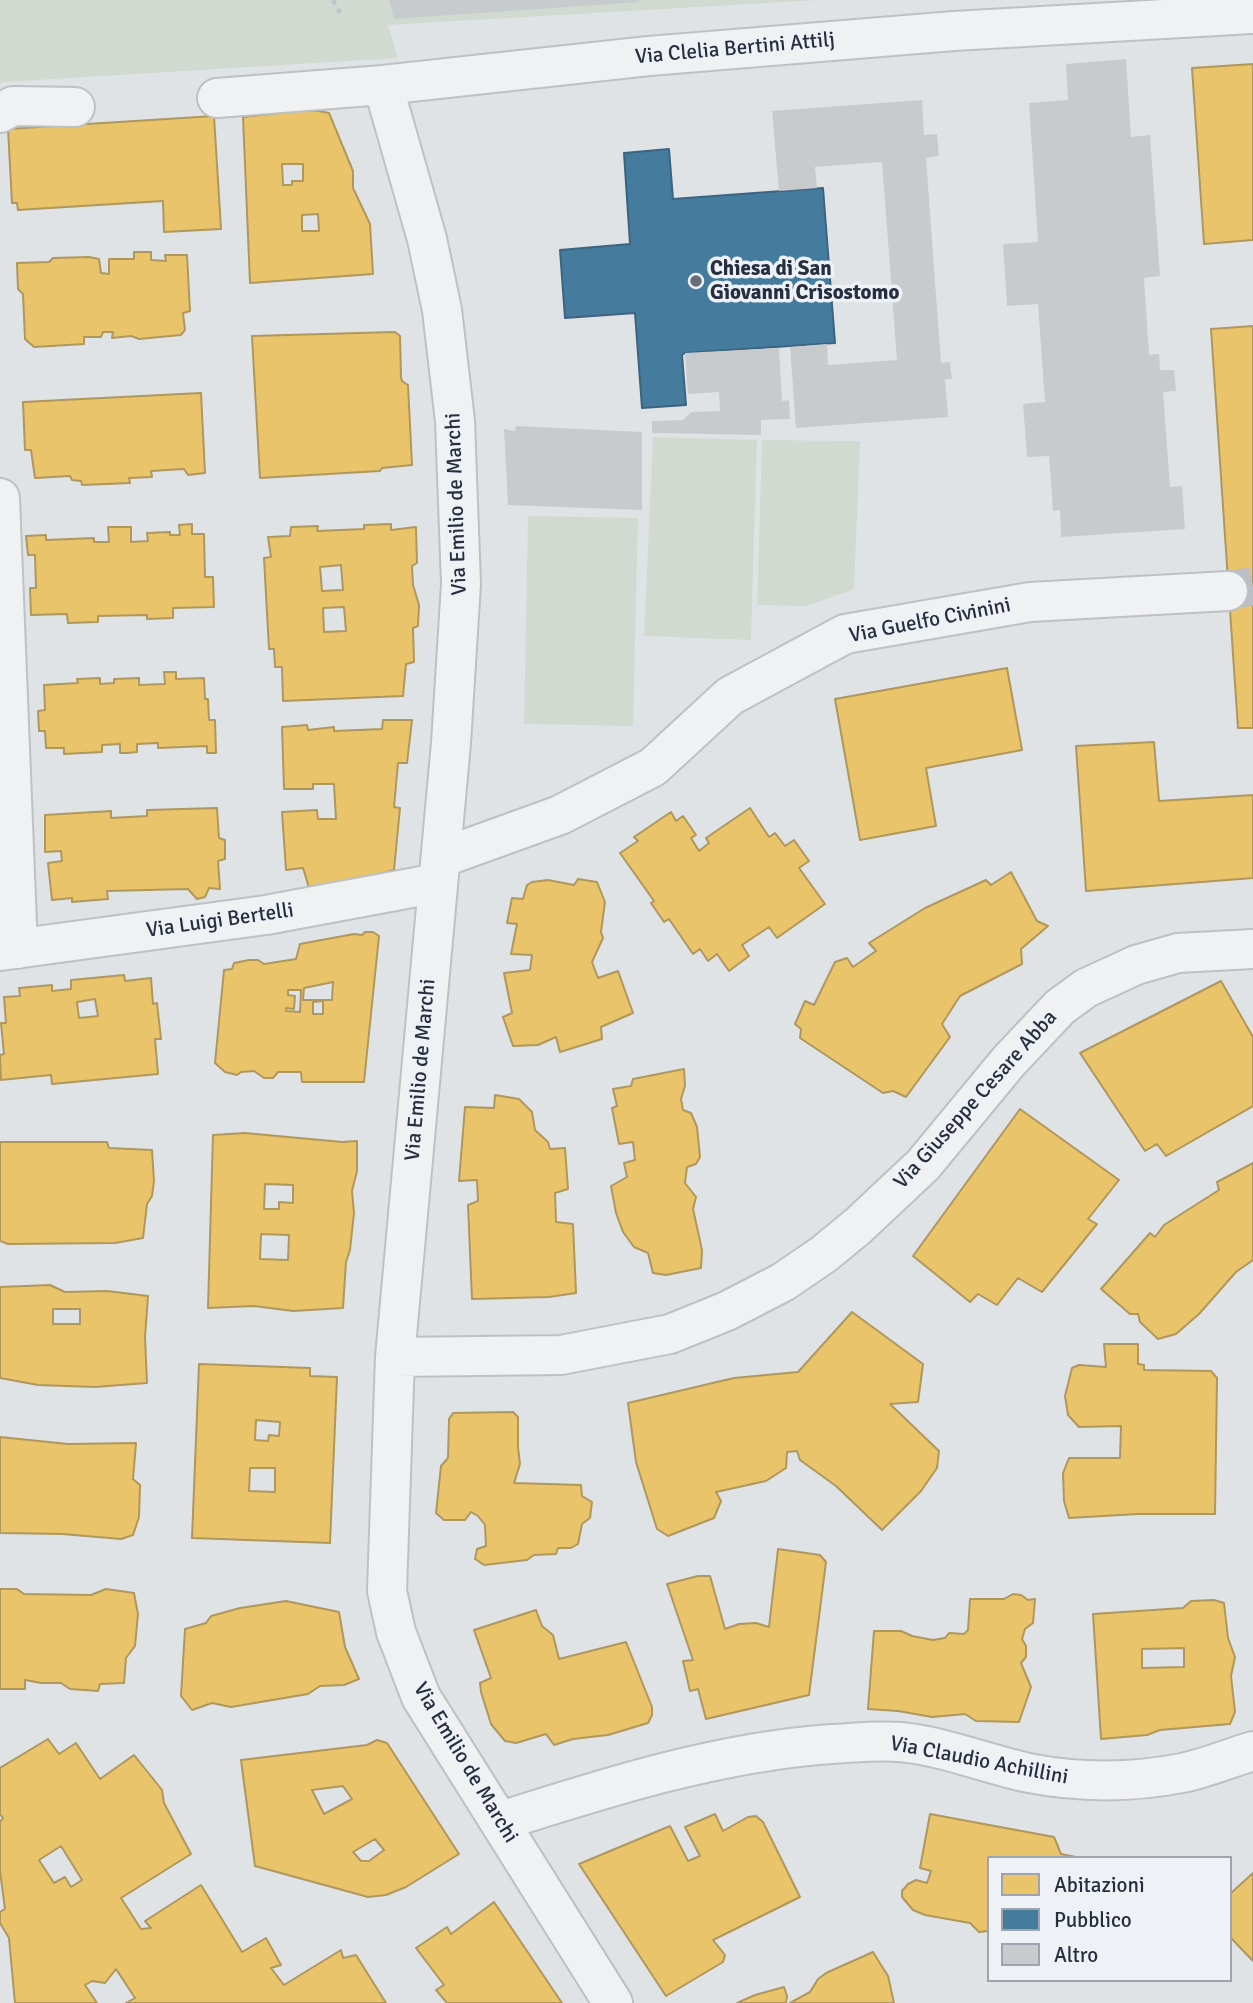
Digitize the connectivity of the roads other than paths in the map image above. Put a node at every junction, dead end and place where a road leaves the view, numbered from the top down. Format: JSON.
{"nodes":[{"id":1,"x":1253,"y":14,"type":"edge"},
{"id":2,"x":383,"y":85,"type":"junction"},
{"id":3,"x":217,"y":98,"type":"dead end"},
{"id":4,"x":75,"y":107,"type":"dead end"},
{"id":5,"x":0,"y":113,"type":"edge"},
{"id":6,"x":0,"y":498,"type":"edge"},
{"id":7,"x":1228,"y":591,"type":"tunnel mouth"},
{"id":8,"x":440,"y":871,"type":"junction"},
{"id":9,"x":1253,"y":949,"type":"edge"},
{"id":10,"x":9,"y":950,"type":"edge"},
{"id":11,"x":395,"y":1357,"type":"junction"},
{"id":12,"x":1253,"y":1751,"type":"edge"},
{"id":13,"x":500,"y":1821,"type":"junction"},
{"id":14,"x":612,"y":2003,"type":"edge"}],
"edges":[{"from":1,"to":2,"type":"street","name":"Via Clelia Bertini Attilj"},
{"from":2,"to":3,"type":"street","name":"Via Clelia Bertini Attilj"},
{"from":2,"to":8,"type":"street","name":"Via Emilio de Marchi"},
{"from":4,"to":5,"type":"street"},
{"from":6,"to":10,"type":"street"},
{"from":7,"to":8,"type":"street","name":"Via Guelfo Civinini"},
{"from":8,"to":10,"type":"street","name":"Via Luigi Bertelli"},
{"from":8,"to":11,"type":"street","name":"Via Emilio de Marchi"},
{"from":9,"to":11,"type":"street","name":"Via Giuseppe Cesare Abba"},
{"from":11,"to":13,"type":"street","name":"Via Emilio de Marchi"},
{"from":12,"to":13,"type":"street","name":"Via Claudio Achillini"},
{"from":13,"to":14,"type":"street","name":"Via Emilio de Marchi"}]}
